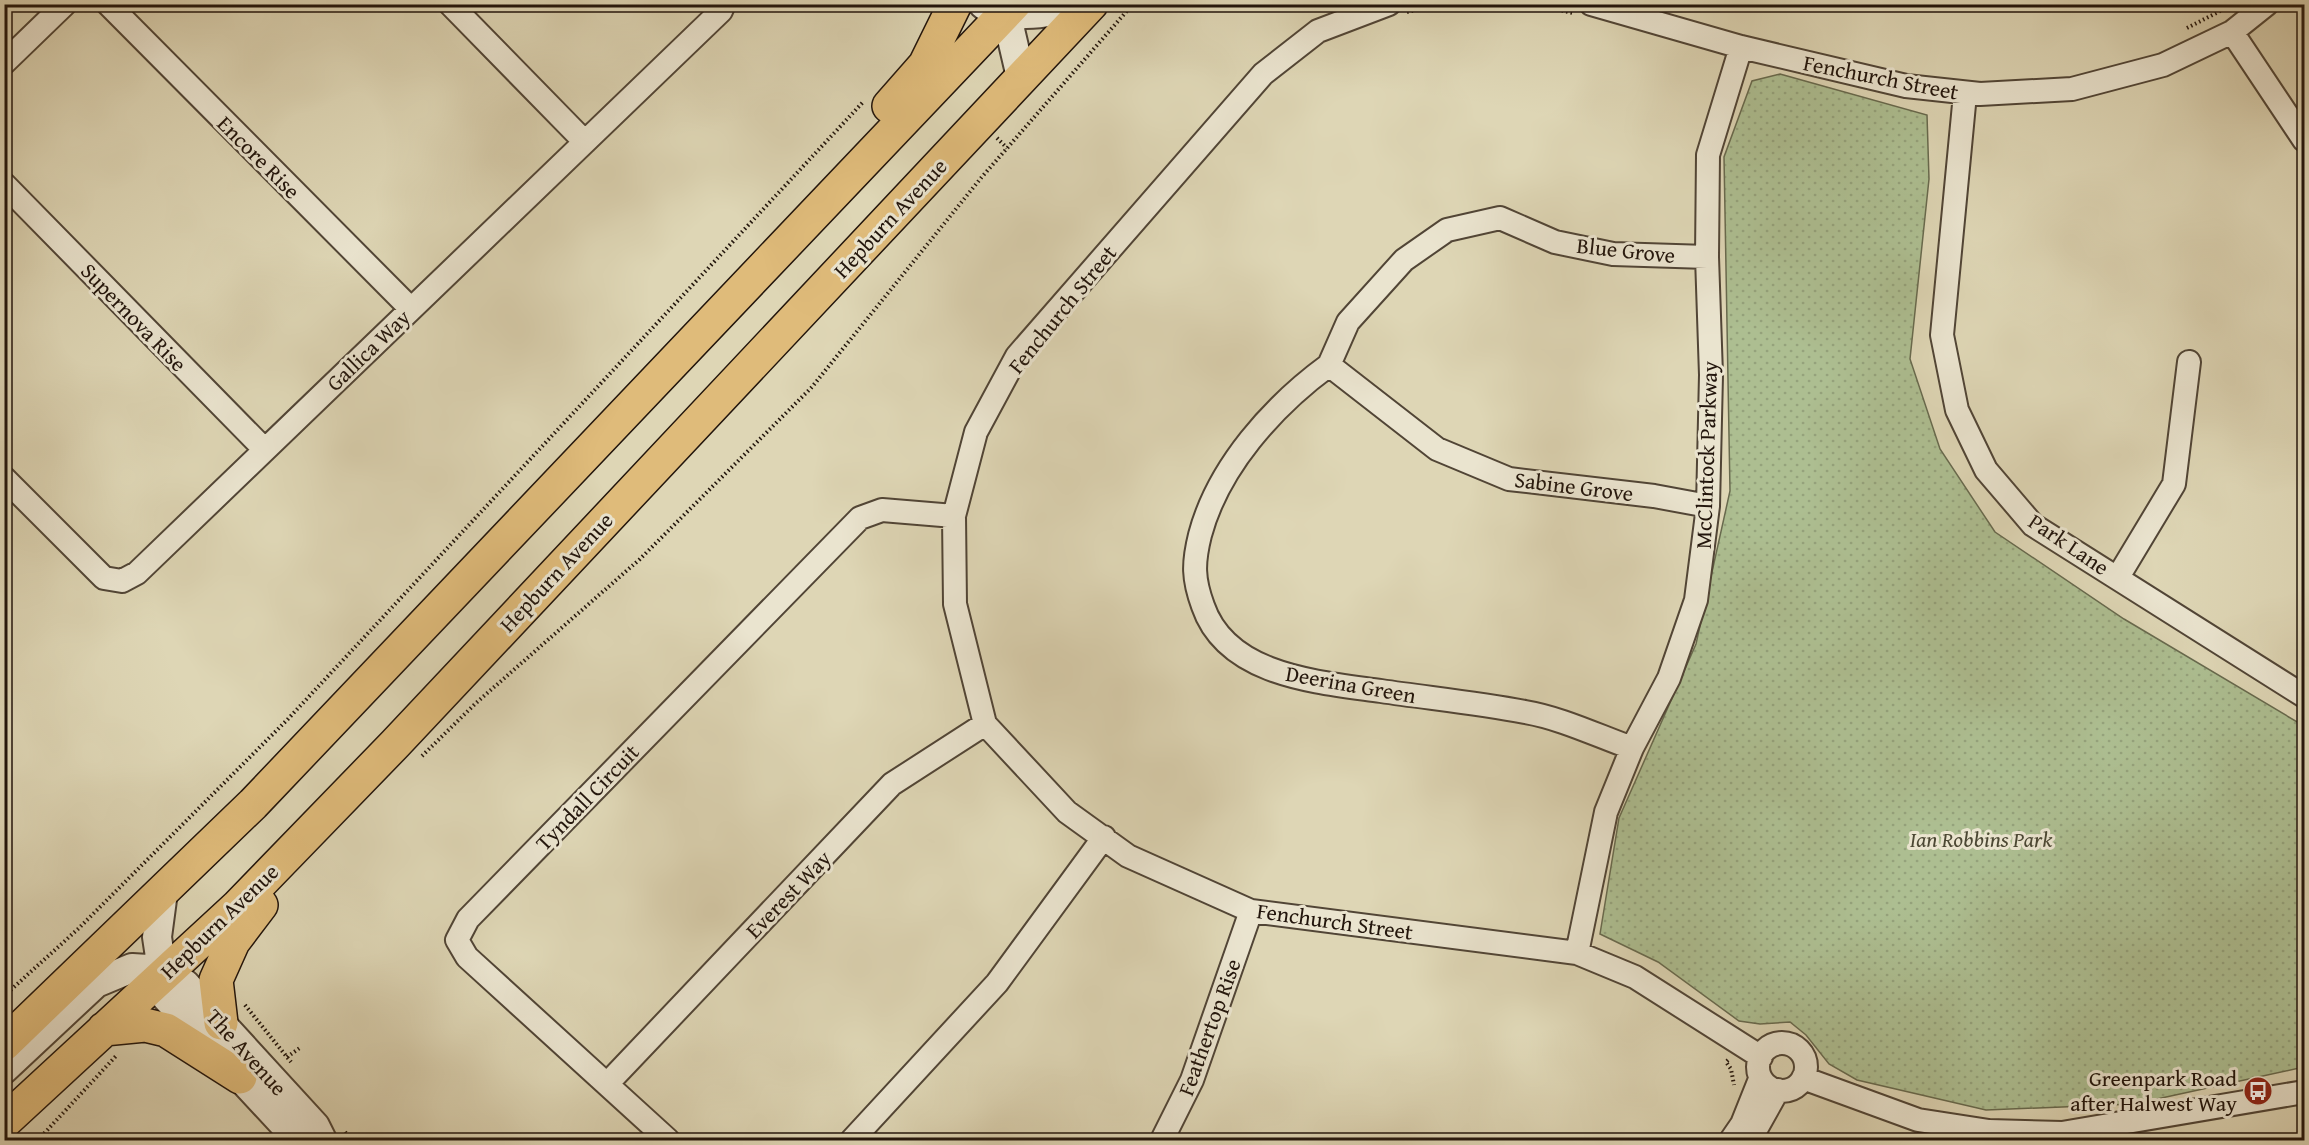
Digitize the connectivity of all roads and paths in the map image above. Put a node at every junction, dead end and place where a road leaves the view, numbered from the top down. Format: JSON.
{"nodes":[{"id":1,"x":65,"y":4,"type":"edge"},
{"id":2,"x":108,"y":4,"type":"edge"},
{"id":3,"x":450,"y":4,"type":"edge"},
{"id":4,"x":724,"y":4,"type":"edge"},
{"id":5,"x":955,"y":4,"type":"edge"},
{"id":6,"x":1069,"y":4,"type":"edge"},
{"id":7,"x":1091,"y":4,"type":"edge"},
{"id":8,"x":1133,"y":4,"type":"edge"},
{"id":9,"x":1442,"y":4,"type":"edge"},
{"id":10,"x":1531,"y":4,"type":"edge"},
{"id":11,"x":2231,"y":4,"type":"edge"},
{"id":12,"x":2267,"y":4,"type":"edge"},
{"id":13,"x":1002,"y":6,"type":"edge"},
{"id":14,"x":1394,"y":9,"type":"edge"},
{"id":15,"x":1585,"y":9,"type":"edge"},
{"id":16,"x":2180,"y":32,"type":"dead end"},
{"id":17,"x":2232,"y":32,"type":"junction"},
{"id":18,"x":1741,"y":47,"type":"junction"},
{"id":19,"x":4,"y":63,"type":"edge"},
{"id":20,"x":1022,"y":77,"type":"junction"},
{"id":21,"x":1965,"y":94,"type":"junction"},
{"id":22,"x":867,"y":98,"type":"dead end"},
{"id":23,"x":2304,"y":140,"type":"edge"},
{"id":24,"x":585,"y":142,"type":"junction"},
{"id":25,"x":4,"y":184,"type":"edge"},
{"id":26,"x":1707,"y":257,"type":"junction"},
{"id":27,"x":769,"y":260,"type":"junction"},
{"id":28,"x":411,"y":309,"type":"junction"},
{"id":29,"x":2189,"y":362,"type":"dead end"},
{"id":30,"x":1329,"y":365,"type":"junction"},
{"id":31,"x":264,"y":449,"type":"junction"},
{"id":32,"x":4,"y":478,"type":"edge"},
{"id":33,"x":1708,"y":506,"type":"junction"},
{"id":34,"x":954,"y":516,"type":"junction"},
{"id":35,"x":2118,"y":577,"type":"junction"},
{"id":36,"x":2304,"y":696,"type":"edge"},
{"id":37,"x":985,"y":724,"type":"junction"},
{"id":38,"x":1632,"y":748,"type":"junction"},
{"id":39,"x":407,"y":751,"type":"junction"},
{"id":40,"x":1104,"y":837,"type":"junction"},
{"id":41,"x":163,"y":892,"type":"junction"},
{"id":42,"x":1251,"y":911,"type":"junction"},
{"id":43,"x":1577,"y":953,"type":"junction"},
{"id":44,"x":163,"y":976,"type":"junction"},
{"id":45,"x":4,"y":996,"type":"edge"},
{"id":46,"x":221,"y":1023,"type":"junction"},
{"id":47,"x":147,"y":1026,"type":"junction"},
{"id":48,"x":104,"y":1029,"type":"junction"},
{"id":49,"x":4,"y":1044,"type":"edge"},
{"id":50,"x":1740,"y":1044,"type":"junction"},
{"id":51,"x":301,"y":1047,"type":"dead end"},
{"id":52,"x":287,"y":1057,"type":"dead end"},
{"id":53,"x":4,"y":1069,"type":"edge"},
{"id":54,"x":1766,"y":1075,"type":"junction"},
{"id":55,"x":240,"y":1077,"type":"junction"},
{"id":56,"x":1803,"y":1078,"type":"junction"},
{"id":57,"x":607,"y":1084,"type":"junction"},
{"id":58,"x":1733,"y":1090,"type":"dead end"},
{"id":59,"x":2304,"y":1092,"type":"edge"},
{"id":60,"x":4,"y":1122,"type":"edge"},
{"id":61,"x":1989,"y":1136,"type":"edge"},
{"id":62,"x":38,"y":1140,"type":"edge"},
{"id":63,"x":313,"y":1140,"type":"edge"},
{"id":64,"x":322,"y":1140,"type":"edge"},
{"id":65,"x":668,"y":1140,"type":"edge"},
{"id":66,"x":852,"y":1140,"type":"edge"},
{"id":67,"x":1162,"y":1140,"type":"edge"},
{"id":68,"x":1731,"y":1140,"type":"edge"},
{"id":69,"x":1750,"y":1140,"type":"edge"}],
"edges":[{"from":1,"to":19,"type":"street"},
{"from":2,"to":28,"type":"street","name":"Encore Rise"},
{"from":3,"to":24,"type":"street"},
{"from":4,"to":24,"type":"street","name":"Gallica Way"},
{"from":5,"to":27,"type":"main road"},
{"from":6,"to":13,"type":"street"},
{"from":7,"to":20,"type":"main road","name":"Hepburn Avenue"},
{"from":8,"to":39,"type":"path"},
{"from":9,"to":14,"type":"path"},
{"from":10,"to":15,"type":"path"},
{"from":11,"to":16,"type":"path"},
{"from":12,"to":17,"type":"street","name":"Fenchurch Street"},
{"from":13,"to":20,"type":"street"},
{"from":13,"to":27,"type":"main road"},
{"from":14,"to":34,"type":"street","name":"Fenchurch Street"},
{"from":15,"to":18,"type":"street","name":"Fenchurch Street"},
{"from":17,"to":21,"type":"street","name":"Fenchurch Street"},
{"from":17,"to":23,"type":"street"},
{"from":18,"to":21,"type":"street","name":"Fenchurch Street"},
{"from":18,"to":26,"type":"street","name":"McClintock Parkway"},
{"from":20,"to":39,"type":"main road","name":"Hepburn Avenue"},
{"from":21,"to":35,"type":"street","name":"Park Lane"},
{"from":22,"to":45,"type":"path"},
{"from":24,"to":28,"type":"street","name":"Gallica Way"},
{"from":25,"to":31,"type":"street","name":"Supernova Rise"},
{"from":26,"to":30,"type":"street","name":"Blue Grove"},
{"from":26,"to":33,"type":"street","name":"McClintock Parkway"},
{"from":27,"to":41,"type":"main road"},
{"from":28,"to":31,"type":"street","name":"Gallica Way"},
{"from":29,"to":35,"type":"street"},
{"from":30,"to":33,"type":"street","name":"Sabine Grove"},
{"from":30,"to":38,"type":"street","name":"Deerina Green"},
{"from":31,"to":32,"type":"street","name":"Gallica Way"},
{"from":33,"to":38,"type":"street","name":"McClintock Parkway"},
{"from":34,"to":37,"type":"street","name":"Fenchurch Street"},
{"from":34,"to":57,"type":"street","name":"Tyndall Circuit"},
{"from":35,"to":36,"type":"street","name":"Park Lane"},
{"from":37,"to":40,"type":"street","name":"Fenchurch Street"},
{"from":37,"to":57,"type":"street","name":"Everest Way"},
{"from":38,"to":43,"type":"street","name":"McClintock Parkway"},
{"from":39,"to":44,"type":"main road","name":"Hepburn Avenue"},
{"from":39,"to":46,"type":"main road"},
{"from":40,"to":42,"type":"street","name":"Fenchurch Street"},
{"from":40,"to":66,"type":"street"},
{"from":41,"to":44,"type":"street","name":"The Avenue"},
{"from":41,"to":49,"type":"main road"},
{"from":42,"to":43,"type":"street","name":"Fenchurch Street"},
{"from":42,"to":67,"type":"street","name":"Feathertop Rise"},
{"from":43,"to":50,"type":"street","name":"Fenchurch Street"},
{"from":44,"to":46,"type":"street","name":"The Avenue"},
{"from":44,"to":48,"type":"main road","name":"Hepburn Avenue"},
{"from":44,"to":53,"type":"street","name":"The Avenue"},
{"from":44,"to":55,"type":"street","name":"The Avenue"},
{"from":46,"to":64,"type":"street","name":"The Avenue"},
{"from":47,"to":48,"type":"main road"},
{"from":47,"to":55,"type":"main road"},
{"from":47,"to":62,"type":"path"},
{"from":48,"to":60,"type":"main road","name":"Hepburn Avenue"},
{"from":50,"to":54,"type":"street","name":"Fenchurch Street"},
{"from":50,"to":58,"type":"path"},
{"from":51,"to":52,"type":"path"},
{"from":54,"to":56,"type":"street"},
{"from":54,"to":56,"type":"street"},
{"from":54,"to":68,"type":"street"},
{"from":54,"to":69,"type":"street"},
{"from":55,"to":63,"type":"street","name":"The Avenue"},
{"from":56,"to":61,"type":"street"},
{"from":57,"to":65,"type":"street","name":"Tyndall Circuit"},
{"from":59,"to":61,"type":"street"}]}
